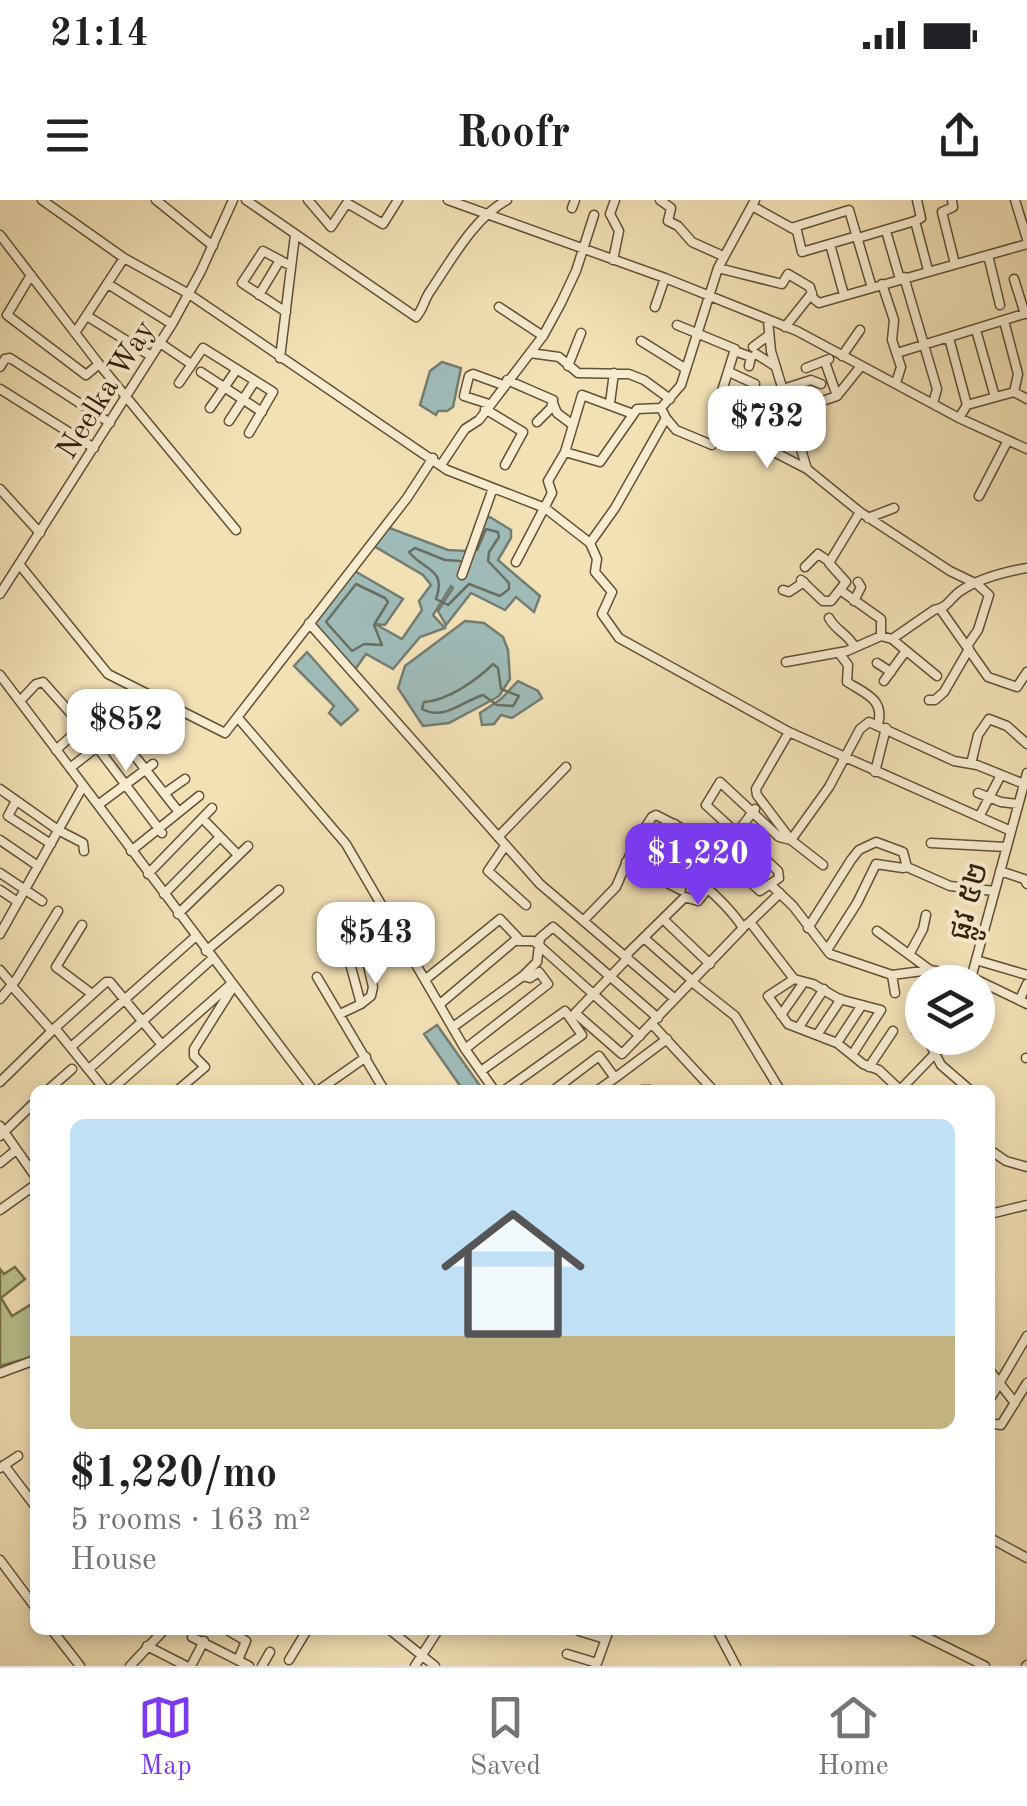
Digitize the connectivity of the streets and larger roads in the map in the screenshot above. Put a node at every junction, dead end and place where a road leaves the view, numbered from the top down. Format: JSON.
{"nodes":[{"id":1,"x":42,"y":200,"type":"edge"},
{"id":2,"x":156,"y":200,"type":"edge"},
{"id":3,"x":233,"y":200,"type":"edge"},
{"id":4,"x":246,"y":200,"type":"edge"},
{"id":5,"x":308,"y":200,"type":"edge"},
{"id":6,"x":398,"y":200,"type":"edge"},
{"id":7,"x":448,"y":200,"type":"edge"},
{"id":8,"x":507,"y":200,"type":"edge"},
{"id":9,"x":615,"y":200,"type":"edge"},
{"id":10,"x":660,"y":200,"type":"edge"},
{"id":11,"x":675,"y":200,"type":"edge"},
{"id":12,"x":916,"y":200,"type":"edge"},
{"id":13,"x":954,"y":200,"type":"edge"},
{"id":14,"x":1015,"y":200,"type":"edge"},
{"id":15,"x":754,"y":203,"type":"edge"},
{"id":16,"x":671,"y":210,"type":"junction"},
{"id":17,"x":594,"y":214,"type":"dead end"},
{"id":18,"x":487,"y":215,"type":"junction"},
{"id":19,"x":915,"y":222,"type":"junction"},
{"id":20,"x":791,"y":228,"type":"junction"},
{"id":21,"x":886,"y":231,"type":"junction"},
{"id":22,"x":295,"y":234,"type":"junction"},
{"id":23,"x":0,"y":235,"type":"edge"},
{"id":24,"x":857,"y":237,"type":"junction"},
{"id":25,"x":1027,"y":239,"type":"edge"},
{"id":26,"x":830,"y":244,"type":"junction"},
{"id":27,"x":213,"y":246,"type":"junction"},
{"id":28,"x":581,"y":248,"type":"junction"},
{"id":29,"x":988,"y":254,"type":"junction"},
{"id":30,"x":723,"y":256,"type":"junction"},
{"id":31,"x":124,"y":258,"type":"junction"},
{"id":32,"x":280,"y":260,"type":"junction"},
{"id":33,"x":613,"y":260,"type":"junction"},
{"id":34,"x":955,"y":264,"type":"junction"},
{"id":35,"x":291,"y":266,"type":"junction"},
{"id":36,"x":718,"y":268,"type":"junction"},
{"id":37,"x":928,"y":270,"type":"junction"},
{"id":38,"x":30,"y":275,"type":"junction"},
{"id":39,"x":665,"y":278,"type":"junction"},
{"id":40,"x":902,"y":278,"type":"junction"},
{"id":41,"x":1014,"y":279,"type":"dead end"},
{"id":42,"x":108,"y":284,"type":"junction"},
{"id":43,"x":882,"y":284,"type":"junction"},
{"id":44,"x":872,"y":288,"type":"junction"},
{"id":45,"x":812,"y":293,"type":"junction"},
{"id":46,"x":189,"y":294,"type":"junction"},
{"id":47,"x":259,"y":295,"type":"junction"},
{"id":48,"x":844,"y":295,"type":"junction"},
{"id":49,"x":712,"y":296,"type":"junction"},
{"id":50,"x":1000,"y":304,"type":"dead end"},
{"id":51,"x":499,"y":307,"type":"dead end"},
{"id":52,"x":654,"y":307,"type":"dead end"},
{"id":53,"x":286,"y":312,"type":"junction"},
{"id":54,"x":1026,"y":314,"type":"edge"},
{"id":55,"x":87,"y":316,"type":"junction"},
{"id":56,"x":768,"y":321,"type":"junction"},
{"id":57,"x":1004,"y":321,"type":"junction"},
{"id":58,"x":172,"y":324,"type":"junction"},
{"id":59,"x":677,"y":325,"type":"dead end"},
{"id":60,"x":786,"y":327,"type":"junction"},
{"id":61,"x":860,"y":330,"type":"dead end"},
{"id":62,"x":976,"y":330,"type":"junction"},
{"id":63,"x":697,"y":332,"type":"junction"},
{"id":64,"x":76,"y":333,"type":"junction"},
{"id":65,"x":581,"y":334,"type":"dead end"},
{"id":66,"x":769,"y":335,"type":"junction"},
{"id":67,"x":543,"y":336,"type":"junction"},
{"id":68,"x":949,"y":338,"type":"junction"},
{"id":69,"x":640,"y":341,"type":"dead end"},
{"id":70,"x":160,"y":343,"type":"junction"},
{"id":71,"x":924,"y":345,"type":"junction"},
{"id":72,"x":825,"y":346,"type":"junction"},
{"id":73,"x":735,"y":351,"type":"junction"},
{"id":74,"x":530,"y":353,"type":"junction"},
{"id":75,"x":897,"y":353,"type":"junction"},
{"id":76,"x":839,"y":354,"type":"junction"},
{"id":77,"x":151,"y":356,"type":"junction"},
{"id":78,"x":280,"y":358,"type":"junction"},
{"id":79,"x":821,"y":363,"type":"junction"},
{"id":80,"x":99,"y":364,"type":"junction"},
{"id":81,"x":191,"y":364,"type":"junction"},
{"id":82,"x":568,"y":366,"type":"junction"},
{"id":83,"x":749,"y":366,"type":"dead end"},
{"id":84,"x":775,"y":366,"type":"junction"},
{"id":85,"x":861,"y":366,"type":"junction"},
{"id":86,"x":0,"y":367,"type":"edge"},
{"id":87,"x":806,"y":368,"type":"dead end"},
{"id":88,"x":237,"y":369,"type":"junction"},
{"id":89,"x":686,"y":369,"type":"junction"},
{"id":90,"x":201,"y":372,"type":"dead end"},
{"id":91,"x":729,"y":372,"type":"junction"},
{"id":92,"x":614,"y":373,"type":"junction"},
{"id":93,"x":255,"y":381,"type":"junction"},
{"id":94,"x":505,"y":382,"type":"junction"},
{"id":95,"x":896,"y":382,"type":"junction"},
{"id":96,"x":180,"y":383,"type":"dead end"},
{"id":97,"x":755,"y":384,"type":"dead end"},
{"id":98,"x":821,"y":384,"type":"dead end"},
{"id":99,"x":224,"y":387,"type":"junction"},
{"id":100,"x":0,"y":389,"type":"edge"},
{"id":101,"x":783,"y":389,"type":"junction"},
{"id":102,"x":1014,"y":392,"type":"junction"},
{"id":103,"x":837,"y":396,"type":"junction"},
{"id":104,"x":995,"y":397,"type":"junction"},
{"id":105,"x":126,"y":398,"type":"junction"},
{"id":106,"x":670,"y":399,"type":"junction"},
{"id":107,"x":1027,"y":399,"type":"edge"},
{"id":108,"x":244,"y":400,"type":"junction"},
{"id":109,"x":552,"y":403,"type":"junction"},
{"id":110,"x":610,"y":404,"type":"junction"},
{"id":111,"x":933,"y":404,"type":"junction"},
{"id":112,"x":966,"y":404,"type":"junction"},
{"id":113,"x":487,"y":407,"type":"junction"},
{"id":114,"x":210,"y":408,"type":"dead end"},
{"id":115,"x":262,"y":412,"type":"junction"},
{"id":116,"x":790,"y":412,"type":"junction"},
{"id":117,"x":664,"y":413,"type":"junction"},
{"id":118,"x":633,"y":414,"type":"junction"},
{"id":119,"x":959,"y":418,"type":"junction"},
{"id":120,"x":229,"y":422,"type":"dead end"},
{"id":121,"x":538,"y":422,"type":"dead end"},
{"id":122,"x":110,"y":423,"type":"junction"},
{"id":123,"x":573,"y":424,"type":"junction"},
{"id":124,"x":796,"y":431,"type":"junction"},
{"id":125,"x":249,"y":433,"type":"dead end"},
{"id":126,"x":744,"y":437,"type":"dead end"},
{"id":127,"x":1007,"y":442,"type":"junction"},
{"id":128,"x":712,"y":445,"type":"dead end"},
{"id":129,"x":94,"y":448,"type":"junction"},
{"id":130,"x":1027,"y":449,"type":"edge"},
{"id":131,"x":565,"y":452,"type":"junction"},
{"id":132,"x":433,"y":458,"type":"junction"},
{"id":133,"x":442,"y":464,"type":"junction"},
{"id":134,"x":505,"y":465,"type":"dead end"},
{"id":135,"x":806,"y":469,"type":"junction"},
{"id":136,"x":493,"y":488,"type":"junction"},
{"id":137,"x":0,"y":489,"type":"edge"},
{"id":138,"x":979,"y":496,"type":"dead end"},
{"id":139,"x":545,"y":508,"type":"junction"},
{"id":140,"x":894,"y":508,"type":"dead end"},
{"id":141,"x":864,"y":515,"type":"junction"},
{"id":142,"x":236,"y":530,"type":"dead end"},
{"id":143,"x":40,"y":533,"type":"junction"},
{"id":144,"x":590,"y":543,"type":"junction"},
{"id":145,"x":516,"y":562,"type":"dead end"},
{"id":146,"x":830,"y":562,"type":"junction"},
{"id":147,"x":19,"y":564,"type":"junction"},
{"id":148,"x":804,"y":566,"type":"dead end"},
{"id":149,"x":1027,"y":568,"type":"edge"},
{"id":150,"x":462,"y":575,"type":"dead end"},
{"id":151,"x":858,"y":582,"type":"dead end"},
{"id":152,"x":977,"y":584,"type":"junction"},
{"id":153,"x":783,"y":590,"type":"dead end"},
{"id":154,"x":840,"y":590,"type":"junction"},
{"id":155,"x":0,"y":594,"type":"edge"},
{"id":156,"x":854,"y":600,"type":"junction"},
{"id":157,"x":941,"y":610,"type":"junction"},
{"id":158,"x":829,"y":618,"type":"dead end"},
{"id":159,"x":309,"y":624,"type":"junction"},
{"id":160,"x":881,"y":636,"type":"junction"},
{"id":161,"x":892,"y":638,"type":"junction"},
{"id":162,"x":854,"y":646,"type":"junction"},
{"id":163,"x":968,"y":648,"type":"junction"},
{"id":164,"x":906,"y":652,"type":"junction"},
{"id":165,"x":839,"y":653,"type":"junction"},
{"id":166,"x":786,"y":662,"type":"dead end"},
{"id":167,"x":877,"y":663,"type":"dead end"},
{"id":168,"x":891,"y":672,"type":"junction"},
{"id":169,"x":1027,"y":672,"type":"edge"},
{"id":170,"x":0,"y":675,"type":"edge"},
{"id":171,"x":937,"y":676,"type":"dead end"},
{"id":172,"x":884,"y":681,"type":"dead end"},
{"id":173,"x":930,"y":700,"type":"dead end"},
{"id":174,"x":20,"y":702,"type":"junction"},
{"id":175,"x":101,"y":708,"type":"dead end"},
{"id":176,"x":238,"y":719,"type":"junction"},
{"id":177,"x":82,"y":726,"type":"junction"},
{"id":178,"x":882,"y":726,"type":"junction"},
{"id":179,"x":789,"y":732,"type":"junction"},
{"id":180,"x":1027,"y":744,"type":"edge"},
{"id":181,"x":97,"y":747,"type":"junction"},
{"id":182,"x":56,"y":750,"type":"junction"},
{"id":183,"x":844,"y":758,"type":"junction"},
{"id":184,"x":971,"y":764,"type":"junction"},
{"id":185,"x":150,"y":766,"type":"junction"},
{"id":186,"x":566,"y":767,"type":"dead end"},
{"id":187,"x":70,"y":768,"type":"junction"},
{"id":188,"x":875,"y":772,"type":"junction"},
{"id":189,"x":1027,"y":773,"type":"edge"},
{"id":190,"x":1000,"y":775,"type":"junction"},
{"id":191,"x":184,"y":779,"type":"dead end"},
{"id":192,"x":125,"y":784,"type":"junction"},
{"id":193,"x":1024,"y":784,"type":"junction"},
{"id":194,"x":83,"y":786,"type":"junction"},
{"id":195,"x":0,"y":789,"type":"edge"},
{"id":196,"x":165,"y":793,"type":"junction"},
{"id":197,"x":978,"y":793,"type":"dead end"},
{"id":198,"x":199,"y":796,"type":"dead end"},
{"id":199,"x":988,"y":798,"type":"junction"},
{"id":200,"x":16,"y":801,"type":"junction"},
{"id":201,"x":762,"y":803,"type":"junction"},
{"id":202,"x":98,"y":804,"type":"junction"},
{"id":203,"x":1018,"y":804,"type":"junction"},
{"id":204,"x":212,"y":808,"type":"dead end"},
{"id":205,"x":178,"y":810,"type":"junction"},
{"id":206,"x":753,"y":811,"type":"junction"},
{"id":207,"x":979,"y":817,"type":"junction"},
{"id":208,"x":203,"y":819,"type":"junction"},
{"id":209,"x":675,"y":824,"type":"junction"},
{"id":210,"x":58,"y":830,"type":"junction"},
{"id":211,"x":160,"y":830,"type":"junction"},
{"id":212,"x":686,"y":830,"type":"dead end"},
{"id":213,"x":1011,"y":831,"type":"junction"},
{"id":214,"x":738,"y":834,"type":"junction"},
{"id":215,"x":220,"y":837,"type":"junction"},
{"id":216,"x":498,"y":837,"type":"junction"},
{"id":217,"x":638,"y":839,"type":"junction"},
{"id":218,"x":0,"y":840,"type":"edge"},
{"id":219,"x":791,"y":840,"type":"junction"},
{"id":220,"x":930,"y":843,"type":"dead end"},
{"id":221,"x":50,"y":844,"type":"junction"},
{"id":222,"x":248,"y":846,"type":"dead end"},
{"id":223,"x":506,"y":846,"type":"junction"},
{"id":224,"x":692,"y":846,"type":"dead end"},
{"id":225,"x":1006,"y":847,"type":"junction"},
{"id":226,"x":662,"y":850,"type":"junction"},
{"id":227,"x":84,"y":851,"type":"dead end"},
{"id":228,"x":131,"y":851,"type":"junction"},
{"id":229,"x":238,"y":855,"type":"junction"},
{"id":230,"x":722,"y":856,"type":"junction"},
{"id":231,"x":626,"y":862,"type":"junction"},
{"id":232,"x":680,"y":865,"type":"junction"},
{"id":233,"x":824,"y":865,"type":"dead end"},
{"id":234,"x":38,"y":866,"type":"junction"},
{"id":235,"x":907,"y":867,"type":"junction"},
{"id":236,"x":1000,"y":872,"type":"junction"},
{"id":237,"x":0,"y":873,"type":"edge"},
{"id":238,"x":148,"y":874,"type":"junction"},
{"id":239,"x":651,"y":875,"type":"junction"},
{"id":240,"x":699,"y":883,"type":"junction"},
{"id":241,"x":669,"y":884,"type":"junction"},
{"id":242,"x":1027,"y":884,"type":"edge"},
{"id":243,"x":776,"y":889,"type":"junction"},
{"id":244,"x":0,"y":890,"type":"edge"},
{"id":245,"x":279,"y":890,"type":"dead end"},
{"id":246,"x":681,"y":890,"type":"dead end"},
{"id":247,"x":26,"y":891,"type":"junction"},
{"id":248,"x":706,"y":891,"type":"junction"},
{"id":249,"x":994,"y":891,"type":"junction"},
{"id":250,"x":164,"y":894,"type":"junction"},
{"id":251,"x":42,"y":900,"type":"dead end"},
{"id":252,"x":18,"y":902,"type":"junction"},
{"id":253,"x":526,"y":906,"type":"dead end"},
{"id":254,"x":58,"y":911,"type":"dead end"},
{"id":255,"x":178,"y":914,"type":"junction"},
{"id":256,"x":926,"y":915,"type":"dead end"},
{"id":257,"x":664,"y":919,"type":"junction"},
{"id":258,"x":584,"y":920,"type":"junction"},
{"id":259,"x":358,"y":923,"type":"dead end"},
{"id":260,"x":746,"y":924,"type":"junction"},
{"id":261,"x":82,"y":925,"type":"dead end"},
{"id":262,"x":808,"y":928,"type":"junction"},
{"id":263,"x":877,"y":931,"type":"dead end"},
{"id":264,"x":0,"y":934,"type":"edge"},
{"id":265,"x":342,"y":934,"type":"dead end"},
{"id":266,"x":195,"y":937,"type":"junction"},
{"id":267,"x":644,"y":938,"type":"junction"},
{"id":268,"x":518,"y":940,"type":"junction"},
{"id":269,"x":538,"y":945,"type":"junction"},
{"id":270,"x":827,"y":950,"type":"junction"},
{"id":271,"x":206,"y":951,"type":"junction"},
{"id":272,"x":910,"y":953,"type":"junction"},
{"id":273,"x":627,"y":957,"type":"junction"},
{"id":274,"x":212,"y":959,"type":"junction"},
{"id":275,"x":976,"y":960,"type":"junction"},
{"id":276,"x":710,"y":964,"type":"junction"},
{"id":277,"x":924,"y":965,"type":"edge"},
{"id":278,"x":974,"y":965,"type":"edge"},
{"id":279,"x":0,"y":970,"type":"edge"},
{"id":280,"x":905,"y":973,"type":"edge"},
{"id":281,"x":892,"y":975,"type":"junction"},
{"id":282,"x":1027,"y":975,"type":"edge"},
{"id":283,"x":523,"y":976,"type":"junction"},
{"id":284,"x":610,"y":976,"type":"junction"},
{"id":285,"x":317,"y":977,"type":"dead end"},
{"id":286,"x":426,"y":980,"type":"junction"},
{"id":287,"x":800,"y":980,"type":"junction"},
{"id":288,"x":692,"y":982,"type":"junction"},
{"id":289,"x":1027,"y":984,"type":"edge"},
{"id":290,"x":12,"y":985,"type":"junction"},
{"id":291,"x":232,"y":985,"type":"junction"},
{"id":292,"x":824,"y":989,"type":"junction"},
{"id":293,"x":995,"y":990,"type":"edge"},
{"id":294,"x":895,"y":993,"type":"dead end"},
{"id":295,"x":92,"y":994,"type":"junction"},
{"id":296,"x":591,"y":994,"type":"junction"},
{"id":297,"x":0,"y":999,"type":"edge"},
{"id":298,"x":676,"y":999,"type":"junction"},
{"id":299,"x":125,"y":1000,"type":"junction"},
{"id":300,"x":842,"y":1000,"type":"junction"},
{"id":301,"x":1024,"y":1001,"type":"edge"},
{"id":302,"x":361,"y":1004,"type":"junction"},
{"id":303,"x":440,"y":1004,"type":"junction"},
{"id":304,"x":862,"y":1005,"type":"junction"},
{"id":305,"x":340,"y":1014,"type":"junction"},
{"id":306,"x":782,"y":1016,"type":"junction"},
{"id":307,"x":141,"y":1020,"type":"junction"},
{"id":308,"x":655,"y":1021,"type":"junction"},
{"id":309,"x":452,"y":1027,"type":"junction"},
{"id":310,"x":798,"y":1027,"type":"junction"},
{"id":311,"x":53,"y":1030,"type":"junction"},
{"id":312,"x":893,"y":1031,"type":"dead end"},
{"id":313,"x":817,"y":1034,"type":"junction"},
{"id":314,"x":640,"y":1036,"type":"junction"},
{"id":315,"x":668,"y":1040,"type":"junction"},
{"id":316,"x":837,"y":1043,"type":"junction"},
{"id":317,"x":162,"y":1045,"type":"junction"},
{"id":318,"x":71,"y":1047,"type":"junction"},
{"id":319,"x":465,"y":1049,"type":"junction"},
{"id":320,"x":852,"y":1055,"type":"junction"},
{"id":321,"x":934,"y":1056,"type":"joint"},
{"id":322,"x":366,"y":1057,"type":"junction"},
{"id":323,"x":870,"y":1067,"type":"junction"},
{"id":324,"x":89,"y":1068,"type":"junction"},
{"id":325,"x":72,"y":1069,"type":"dead end"},
{"id":326,"x":482,"y":1071,"type":"junction"},
{"id":327,"x":615,"y":1078,"type":"junction"},
{"id":328,"x":0,"y":1082,"type":"edge"},
{"id":329,"x":54,"y":1085,"type":"edge"},
{"id":330,"x":104,"y":1085,"type":"edge"},
{"id":331,"x":114,"y":1085,"type":"edge"},
{"id":332,"x":184,"y":1085,"type":"edge"},
{"id":333,"x":312,"y":1085,"type":"edge"},
{"id":334,"x":324,"y":1085,"type":"edge"},
{"id":335,"x":381,"y":1085,"type":"edge"},
{"id":336,"x":491,"y":1085,"type":"edge"},
{"id":337,"x":512,"y":1085,"type":"edge"},
{"id":338,"x":561,"y":1085,"type":"edge"},
{"id":339,"x":605,"y":1085,"type":"edge"},
{"id":340,"x":708,"y":1085,"type":"edge"},
{"id":341,"x":777,"y":1085,"type":"edge"},
{"id":342,"x":895,"y":1085,"type":"edge"},
{"id":343,"x":905,"y":1085,"type":"edge"},
{"id":344,"x":965,"y":1085,"type":"edge"},
{"id":345,"x":30,"y":1106,"type":"edge"},
{"id":346,"x":1,"y":1131,"type":"edge"},
{"id":347,"x":16,"y":1150,"type":"junction"},
{"id":348,"x":995,"y":1153,"type":"edge"},
{"id":349,"x":30,"y":1161,"type":"edge"},
{"id":350,"x":0,"y":1163,"type":"edge"},
{"id":351,"x":27,"y":1164,"type":"junction"},
{"id":352,"x":30,"y":1168,"type":"edge"},
{"id":353,"x":1027,"y":1168,"type":"edge"},
{"id":354,"x":30,"y":1189,"type":"edge"},
{"id":355,"x":1027,"y":1205,"type":"edge"},
{"id":356,"x":0,"y":1210,"type":"edge"},
{"id":357,"x":995,"y":1213,"type":"edge"},
{"id":358,"x":1027,"y":1336,"type":"edge"},
{"id":359,"x":30,"y":1362,"type":"edge"},
{"id":360,"x":0,"y":1373,"type":"edge"},
{"id":361,"x":995,"y":1376,"type":"edge"},
{"id":362,"x":1000,"y":1382,"type":"junction"},
{"id":363,"x":1027,"y":1383,"type":"edge"},
{"id":364,"x":995,"y":1390,"type":"edge"},
{"id":365,"x":1015,"y":1402,"type":"junction"},
{"id":366,"x":995,"y":1424,"type":"edge"},
{"id":367,"x":18,"y":1456,"type":"dead end"},
{"id":368,"x":2,"y":1466,"type":"edge"},
{"id":369,"x":30,"y":1500,"type":"edge"},
{"id":370,"x":995,"y":1541,"type":"edge"},
{"id":371,"x":1027,"y":1558,"type":"edge"},
{"id":372,"x":0,"y":1560,"type":"edge"},
{"id":373,"x":30,"y":1600,"type":"edge"},
{"id":374,"x":56,"y":1635,"type":"edge"},
{"id":375,"x":158,"y":1635,"type":"edge"},
{"id":376,"x":193,"y":1635,"type":"edge"},
{"id":377,"x":236,"y":1635,"type":"edge"},
{"id":378,"x":303,"y":1635,"type":"edge"},
{"id":379,"x":397,"y":1635,"type":"edge"},
{"id":380,"x":435,"y":1635,"type":"edge"},
{"id":381,"x":607,"y":1635,"type":"edge"},
{"id":382,"x":720,"y":1635,"type":"edge"},
{"id":383,"x":922,"y":1635,"type":"edge"},
{"id":384,"x":204,"y":1641,"type":"junction"},
{"id":385,"x":146,"y":1646,"type":"junction"},
{"id":386,"x":270,"y":1652,"type":"dead end"},
{"id":387,"x":423,"y":1654,"type":"junction"},
{"id":388,"x":568,"y":1654,"type":"dead end"},
{"id":389,"x":238,"y":1660,"type":"junction"},
{"id":390,"x":289,"y":1660,"type":"dead end"},
{"id":391,"x":597,"y":1664,"type":"edge"},
{"id":392,"x":80,"y":1666,"type":"edge"},
{"id":393,"x":130,"y":1666,"type":"edge"},
{"id":394,"x":188,"y":1666,"type":"edge"},
{"id":395,"x":249,"y":1666,"type":"edge"},
{"id":396,"x":262,"y":1666,"type":"edge"},
{"id":397,"x":415,"y":1666,"type":"edge"},
{"id":398,"x":436,"y":1666,"type":"edge"},
{"id":399,"x":736,"y":1666,"type":"edge"},
{"id":400,"x":986,"y":1666,"type":"edge"}],
"edges":[{"from":1,"to":31,"type":"street"},
{"from":2,"to":27,"type":"street"},
{"from":3,"to":27,"type":"street","name":"Neelka Way"},
{"from":4,"to":22,"type":"street"},
{"from":5,"to":6,"type":"street"},
{"from":7,"to":18,"type":"street"},
{"from":8,"to":18,"type":"street"},
{"from":9,"to":33,"type":"street"},
{"from":10,"to":16,"type":"street"},
{"from":11,"to":16,"type":"street"},
{"from":12,"to":19,"type":"street"},
{"from":13,"to":34,"type":"street"},
{"from":14,"to":25,"type":"street"},
{"from":15,"to":20,"type":"street"},
{"from":15,"to":30,"type":"street"},
{"from":16,"to":30,"type":"street"},
{"from":17,"to":28,"type":"street"},
{"from":18,"to":22,"type":"street"},
{"from":18,"to":28,"type":"street"},
{"from":19,"to":21,"type":"street"},
{"from":19,"to":37,"type":"street"},
{"from":20,"to":24,"type":"street"},
{"from":20,"to":26,"type":"street"},
{"from":21,"to":24,"type":"street"},
{"from":21,"to":40,"type":"street"},
{"from":22,"to":35,"type":"street"},
{"from":23,"to":38,"type":"street"},
{"from":24,"to":26,"type":"street"},
{"from":24,"to":44,"type":"street"},
{"from":25,"to":29,"type":"street"},
{"from":26,"to":48,"type":"street"},
{"from":27,"to":46,"type":"street","name":"Neelka Way"},
{"from":28,"to":33,"type":"street"},
{"from":28,"to":67,"type":"street"},
{"from":29,"to":34,"type":"street"},
{"from":29,"to":50,"type":"street"},
{"from":30,"to":36,"type":"street"},
{"from":31,"to":42,"type":"street"},
{"from":31,"to":46,"type":"street"},
{"from":32,"to":35,"type":"street"},
{"from":32,"to":47,"type":"street"},
{"from":32,"to":47,"type":"street"},
{"from":33,"to":39,"type":"street"},
{"from":34,"to":37,"type":"street"},
{"from":35,"to":53,"type":"street"},
{"from":36,"to":45,"type":"street"},
{"from":36,"to":49,"type":"street"},
{"from":37,"to":40,"type":"street"},
{"from":38,"to":64,"type":"street"},
{"from":38,"to":80,"type":"street"},
{"from":39,"to":49,"type":"street"},
{"from":39,"to":52,"type":"street"},
{"from":40,"to":43,"type":"street"},
{"from":40,"to":71,"type":"street"},
{"from":41,"to":54,"type":"street"},
{"from":42,"to":55,"type":"street"},
{"from":42,"to":58,"type":"street"},
{"from":43,"to":44,"type":"street"},
{"from":43,"to":75,"type":"street"},
{"from":44,"to":48,"type":"street"},
{"from":45,"to":48,"type":"street"},
{"from":45,"to":60,"type":"street"},
{"from":46,"to":58,"type":"street","name":"Neelka Way"},
{"from":46,"to":78,"type":"street"},
{"from":47,"to":53,"type":"street"},
{"from":49,"to":56,"type":"street"},
{"from":49,"to":63,"type":"street"},
{"from":51,"to":67,"type":"street"},
{"from":53,"to":78,"type":"street"},
{"from":54,"to":57,"type":"street"},
{"from":55,"to":64,"type":"street"},
{"from":55,"to":77,"type":"street"},
{"from":56,"to":60,"type":"street"},
{"from":56,"to":66,"type":"street"},
{"from":57,"to":62,"type":"street"},
{"from":57,"to":102,"type":"street"},
{"from":58,"to":70,"type":"street","name":"Neelka Way"},
{"from":59,"to":63,"type":"street"},
{"from":60,"to":72,"type":"street"},
{"from":61,"to":76,"type":"street"},
{"from":62,"to":68,"type":"street"},
{"from":62,"to":104,"type":"street"},
{"from":63,"to":73,"type":"street"},
{"from":63,"to":89,"type":"street"},
{"from":64,"to":80,"type":"street"},
{"from":65,"to":82,"type":"street"},
{"from":66,"to":84,"type":"street"},
{"from":66,"to":84,"type":"street"},
{"from":67,"to":74,"type":"street"},
{"from":68,"to":71,"type":"street"},
{"from":68,"to":112,"type":"street"},
{"from":69,"to":89,"type":"street"},
{"from":70,"to":77,"type":"street","name":"Neelka Way"},
{"from":70,"to":81,"type":"street"},
{"from":71,"to":75,"type":"street"},
{"from":71,"to":111,"type":"street"},
{"from":72,"to":76,"type":"street"},
{"from":72,"to":79,"type":"street"},
{"from":73,"to":83,"type":"street"},
{"from":73,"to":91,"type":"street"},
{"from":74,"to":82,"type":"street"},
{"from":74,"to":94,"type":"street"},
{"from":75,"to":95,"type":"street"},
{"from":76,"to":79,"type":"street"},
{"from":76,"to":85,"type":"street"},
{"from":77,"to":105,"type":"street","name":"Neelka Way"},
{"from":78,"to":132,"type":"street"},
{"from":79,"to":87,"type":"street"},
{"from":79,"to":103,"type":"street"},
{"from":80,"to":105,"type":"street"},
{"from":81,"to":88,"type":"street"},
{"from":81,"to":96,"type":"street"},
{"from":82,"to":92,"type":"street"},
{"from":84,"to":101,"type":"street"},
{"from":85,"to":95,"type":"street"},
{"from":85,"to":103,"type":"street"},
{"from":86,"to":122,"type":"street"},
{"from":88,"to":93,"type":"street"},
{"from":88,"to":99,"type":"street"},
{"from":89,"to":106,"type":"street"},
{"from":90,"to":99,"type":"street"},
{"from":91,"to":97,"type":"street"},
{"from":91,"to":124,"type":"street"},
{"from":92,"to":106,"type":"street"},
{"from":92,"to":110,"type":"street"},
{"from":93,"to":108,"type":"street"},
{"from":93,"to":115,"type":"street"},
{"from":94,"to":109,"type":"street"},
{"from":94,"to":113,"type":"street"},
{"from":94,"to":113,"type":"street"},
{"from":95,"to":111,"type":"street"},
{"from":98,"to":101,"type":"street"},
{"from":99,"to":108,"type":"street"},
{"from":99,"to":114,"type":"street"},
{"from":100,"to":129,"type":"street"},
{"from":101,"to":116,"type":"street"},
{"from":102,"to":104,"type":"street"},
{"from":102,"to":107,"type":"street"},
{"from":103,"to":116,"type":"street"},
{"from":104,"to":112,"type":"street"},
{"from":105,"to":122,"type":"street","name":"Neelka Way"},
{"from":105,"to":142,"type":"street"},
{"from":106,"to":117,"type":"street"},
{"from":108,"to":115,"type":"street"},
{"from":108,"to":120,"type":"street"},
{"from":109,"to":121,"type":"street"},
{"from":109,"to":123,"type":"street"},
{"from":110,"to":118,"type":"street"},
{"from":110,"to":123,"type":"street"},
{"from":111,"to":119,"type":"street"},
{"from":112,"to":119,"type":"street"},
{"from":113,"to":133,"type":"street"},
{"from":113,"to":134,"type":"street"},
{"from":115,"to":125,"type":"street"},
{"from":116,"to":124,"type":"street"},
{"from":117,"to":118,"type":"street"},
{"from":117,"to":128,"type":"street"},
{"from":117,"to":144,"type":"street"},
{"from":118,"to":131,"type":"street"},
{"from":119,"to":127,"type":"street"},
{"from":122,"to":129,"type":"street","name":"Neelka Way"},
{"from":123,"to":131,"type":"street"},
{"from":124,"to":135,"type":"street"},
{"from":126,"to":135,"type":"street"},
{"from":127,"to":130,"type":"street"},
{"from":127,"to":138,"type":"street"},
{"from":129,"to":143,"type":"street","name":"Neelka Way"},
{"from":131,"to":139,"type":"street"},
{"from":132,"to":133,"type":"street"},
{"from":132,"to":159,"type":"street"},
{"from":133,"to":136,"type":"street"},
{"from":135,"to":141,"type":"street"},
{"from":136,"to":139,"type":"street"},
{"from":136,"to":150,"type":"street"},
{"from":137,"to":143,"type":"street"},
{"from":139,"to":144,"type":"street"},
{"from":139,"to":145,"type":"street"},
{"from":140,"to":141,"type":"street"},
{"from":141,"to":146,"type":"street"},
{"from":141,"to":152,"type":"street"},
{"from":143,"to":147,"type":"street","name":"Neelka Way"},
{"from":144,"to":179,"type":"street"},
{"from":146,"to":148,"type":"street"},
{"from":146,"to":154,"type":"street"},
{"from":147,"to":155,"type":"street","name":"Neelka Way"},
{"from":147,"to":176,"type":"street"},
{"from":149,"to":152,"type":"street"},
{"from":151,"to":156,"type":"street"},
{"from":152,"to":157,"type":"street"},
{"from":152,"to":163,"type":"street"},
{"from":153,"to":154,"type":"street"},
{"from":154,"to":156,"type":"street"},
{"from":156,"to":160,"type":"street"},
{"from":157,"to":161,"type":"street"},
{"from":157,"to":163,"type":"street"},
{"from":158,"to":162,"type":"street"},
{"from":159,"to":176,"type":"street"},
{"from":159,"to":216,"type":"street"},
{"from":160,"to":161,"type":"street"},
{"from":160,"to":162,"type":"street"},
{"from":161,"to":164,"type":"street"},
{"from":162,"to":165,"type":"street"},
{"from":163,"to":169,"type":"street"},
{"from":163,"to":173,"type":"street"},
{"from":164,"to":168,"type":"street"},
{"from":164,"to":171,"type":"street"},
{"from":165,"to":166,"type":"street"},
{"from":165,"to":178,"type":"street"},
{"from":167,"to":168,"type":"street"},
{"from":168,"to":172,"type":"street"},
{"from":170,"to":174,"type":"street"},
{"from":174,"to":177,"type":"street"},
{"from":174,"to":182,"type":"street"},
{"from":175,"to":177,"type":"street"},
{"from":176,"to":286,"type":"street"},
{"from":177,"to":182,"type":"street"},
{"from":178,"to":183,"type":"street"},
{"from":178,"to":184,"type":"street"},
{"from":178,"to":188,"type":"street"},
{"from":179,"to":183,"type":"street"},
{"from":179,"to":201,"type":"street"},
{"from":180,"to":184,"type":"street"},
{"from":181,"to":185,"type":"street"},
{"from":181,"to":187,"type":"street"},
{"from":181,"to":192,"type":"street"},
{"from":182,"to":187,"type":"street"},
{"from":183,"to":188,"type":"street"},
{"from":183,"to":219,"type":"street"},
{"from":184,"to":190,"type":"street"},
{"from":185,"to":192,"type":"street"},
{"from":185,"to":196,"type":"street"},
{"from":186,"to":216,"type":"street"},
{"from":187,"to":194,"type":"street"},
{"from":188,"to":207,"type":"street"},
{"from":189,"to":193,"type":"street","name":"ផ្លូវ ៥២"},
{"from":190,"to":193,"type":"street"},
{"from":190,"to":199,"type":"street"},
{"from":191,"to":196,"type":"street"},
{"from":192,"to":202,"type":"street"},
{"from":192,"to":211,"type":"street"},
{"from":193,"to":203,"type":"street","name":"ផ្លូវ ៥២"},
{"from":194,"to":202,"type":"street"},
{"from":194,"to":210,"type":"street"},
{"from":195,"to":200,"type":"street"},
{"from":196,"to":205,"type":"street"},
{"from":197,"to":199,"type":"street"},
{"from":198,"to":205,"type":"street"},
{"from":199,"to":203,"type":"street"},
{"from":199,"to":207,"type":"street"},
{"from":200,"to":210,"type":"street"},
{"from":200,"to":221,"type":"street"},
{"from":201,"to":206,"type":"street"},
{"from":201,"to":219,"type":"street"},
{"from":202,"to":228,"type":"street"},
{"from":203,"to":213,"type":"street","name":"ផ្លូវ ៥២"},
{"from":204,"to":208,"type":"street"},
{"from":205,"to":211,"type":"street"},
{"from":206,"to":214,"type":"street"},
{"from":206,"to":214,"type":"street"},
{"from":206,"to":219,"type":"street"},
{"from":207,"to":213,"type":"street"},
{"from":208,"to":215,"type":"street"},
{"from":208,"to":238,"type":"street"},
{"from":209,"to":212,"type":"street"},
{"from":209,"to":217,"type":"street"},
{"from":209,"to":226,"type":"street"},
{"from":210,"to":221,"type":"street"},
{"from":210,"to":227,"type":"street"},
{"from":211,"to":228,"type":"street"},
{"from":213,"to":225,"type":"street","name":"ផ្លូវ ៥២"},
{"from":214,"to":230,"type":"street"},
{"from":214,"to":243,"type":"street"},
{"from":215,"to":229,"type":"street"},
{"from":215,"to":250,"type":"street"},
{"from":216,"to":223,"type":"street"},
{"from":217,"to":226,"type":"street"},
{"from":217,"to":231,"type":"street"},
{"from":218,"to":234,"type":"street"},
{"from":219,"to":233,"type":"street"},
{"from":220,"to":225,"type":"street"},
{"from":221,"to":234,"type":"street"},
{"from":222,"to":229,"type":"street"},
{"from":223,"to":253,"type":"street"},
{"from":223,"to":258,"type":"street"},
{"from":224,"to":232,"type":"street"},
{"from":225,"to":236,"type":"street","name":"ផ្លូវ ៥២"},
{"from":226,"to":232,"type":"street"},
{"from":226,"to":239,"type":"street"},
{"from":228,"to":238,"type":"street"},
{"from":229,"to":255,"type":"street"},
{"from":230,"to":240,"type":"street"},
{"from":230,"to":243,"type":"street"},
{"from":231,"to":239,"type":"street"},
{"from":231,"to":258,"type":"street"},
{"from":232,"to":240,"type":"street"},
{"from":232,"to":241,"type":"street"},
{"from":234,"to":247,"type":"street"},
{"from":235,"to":249,"type":"street"},
{"from":235,"to":262,"type":"street"},
{"from":235,"to":270,"type":"street"},
{"from":236,"to":242,"type":"street"},
{"from":236,"to":249,"type":"street","name":"ផ្លូវ ៥២"},
{"from":237,"to":247,"type":"street"},
{"from":238,"to":250,"type":"street"},
{"from":239,"to":241,"type":"street"},
{"from":240,"to":248,"type":"street"},
{"from":241,"to":246,"type":"street"},
{"from":243,"to":260,"type":"street"},
{"from":243,"to":262,"type":"street"},
{"from":244,"to":252,"type":"street"},
{"from":245,"to":271,"type":"street"},
{"from":247,"to":251,"type":"street"},
{"from":247,"to":252,"type":"street"},
{"from":248,"to":257,"type":"street"},
{"from":248,"to":260,"type":"street"},
{"from":249,"to":275,"type":"street","name":"ផ្លូវ ៥២"},
{"from":250,"to":255,"type":"street"},
{"from":252,"to":264,"type":"street"},
{"from":254,"to":290,"type":"street"},
{"from":255,"to":266,"type":"street"},
{"from":256,"to":272,"type":"street"},
{"from":257,"to":267,"type":"street"},
{"from":257,"to":276,"type":"street"},
{"from":258,"to":273,"type":"street"},
{"from":259,"to":302,"type":"street"},
{"from":260,"to":276,"type":"street"},
{"from":260,"to":287,"type":"street"},
{"from":261,"to":295,"type":"street"},
{"from":262,"to":270,"type":"street"},
{"from":263,"to":272,"type":"street"},
{"from":265,"to":302,"type":"street"},
{"from":266,"to":271,"type":"street"},
{"from":266,"to":299,"type":"street"},
{"from":267,"to":273,"type":"street"},
{"from":267,"to":288,"type":"street"},
{"from":268,"to":269,"type":"street"},
{"from":268,"to":286,"type":"street"},
{"from":268,"to":303,"type":"street"},
{"from":269,"to":283,"type":"street"},
{"from":269,"to":284,"type":"street"},
{"from":269,"to":296,"type":"street"},
{"from":270,"to":281,"type":"street"},
{"from":271,"to":274,"type":"street"},
{"from":272,"to":277,"type":"street"},
{"from":273,"to":284,"type":"street"},
{"from":273,"to":298,"type":"street"},
{"from":274,"to":291,"type":"street"},
{"from":274,"to":307,"type":"street"},
{"from":275,"to":278,"type":"street","name":"ផ្លូវ ៥២"},
{"from":275,"to":282,"type":"street"},
{"from":276,"to":288,"type":"street"},
{"from":279,"to":290,"type":"street"},
{"from":280,"to":281,"type":"street"},
{"from":281,"to":294,"type":"street"},
{"from":283,"to":309,"type":"street"},
{"from":283,"to":319,"type":"street"},
{"from":284,"to":296,"type":"street"},
{"from":284,"to":308,"type":"street"},
{"from":285,"to":305,"type":"street"},
{"from":286,"to":303,"type":"street"},
{"from":287,"to":292,"type":"street"},
{"from":287,"to":306,"type":"street"},
{"from":287,"to":306,"type":"street"},
{"from":288,"to":298,"type":"street"},
{"from":288,"to":341,"type":"street"},
{"from":289,"to":301,"type":"street"},
{"from":290,"to":297,"type":"street"},
{"from":290,"to":311,"type":"street"},
{"from":291,"to":317,"type":"street"},
{"from":291,"to":332,"type":"street"},
{"from":291,"to":333,"type":"street"},
{"from":292,"to":300,"type":"street"},
{"from":292,"to":310,"type":"street"},
{"from":293,"to":301,"type":"street"},
{"from":295,"to":299,"type":"street"},
{"from":295,"to":311,"type":"street"},
{"from":296,"to":314,"type":"street"},
{"from":296,"to":314,"type":"street"},
{"from":298,"to":308,"type":"street"},
{"from":299,"to":307,"type":"street"},
{"from":299,"to":318,"type":"street"},
{"from":300,"to":304,"type":"street"},
{"from":300,"to":313,"type":"street"},
{"from":302,"to":305,"type":"street"},
{"from":303,"to":309,"type":"street"},
{"from":304,"to":316,"type":"street"},
{"from":304,"to":320,"type":"street"},
{"from":305,"to":322,"type":"street"},
{"from":306,"to":310,"type":"street"},
{"from":307,"to":317,"type":"street"},
{"from":307,"to":324,"type":"street"},
{"from":308,"to":314,"type":"street"},
{"from":308,"to":315,"type":"street"},
{"from":309,"to":319,"type":"street"},
{"from":310,"to":313,"type":"street"},
{"from":311,"to":318,"type":"street"},
{"from":311,"to":328,"type":"street"},
{"from":312,"to":323,"type":"street"},
{"from":313,"to":316,"type":"street"},
{"from":315,"to":327,"type":"street"},
{"from":315,"to":340,"type":"street"},
{"from":316,"to":320,"type":"street"},
{"from":317,"to":331,"type":"street"},
{"from":318,"to":324,"type":"street"},
{"from":319,"to":326,"type":"street"},
{"from":320,"to":323,"type":"street"},
{"from":321,"to":343,"type":"street"},
{"from":321,"to":344,"type":"street"},
{"from":322,"to":334,"type":"street"},
{"from":322,"to":335,"type":"street"},
{"from":323,"to":342,"type":"street"},
{"from":324,"to":330,"type":"street"},
{"from":325,"to":329,"type":"street"},
{"from":326,"to":336,"type":"street"},
{"from":326,"to":337,"type":"street"},
{"from":327,"to":338,"type":"street"},
{"from":327,"to":339,"type":"street"},
{"from":345,"to":346,"type":"street"},
{"from":346,"to":347,"type":"street"},
{"from":347,"to":350,"type":"street"},
{"from":347,"to":351,"type":"street"},
{"from":348,"to":353,"type":"street"},
{"from":349,"to":351,"type":"street"},
{"from":351,"to":352,"type":"street"},
{"from":354,"to":356,"type":"street"},
{"from":355,"to":357,"type":"street"},
{"from":358,"to":362,"type":"street"},
{"from":359,"to":360,"type":"street"},
{"from":361,"to":362,"type":"street"},
{"from":362,"to":364,"type":"street"},
{"from":362,"to":365,"type":"street"},
{"from":363,"to":365,"type":"street"},
{"from":365,"to":366,"type":"street"},
{"from":367,"to":368,"type":"street"},
{"from":368,"to":369,"type":"street"},
{"from":370,"to":371,"type":"street"},
{"from":372,"to":373,"type":"street"},
{"from":374,"to":392,"type":"street"},
{"from":375,"to":385,"type":"street"},
{"from":376,"to":384,"type":"street"},
{"from":377,"to":389,"type":"street"},
{"from":378,"to":390,"type":"street"},
{"from":379,"to":387,"type":"street"},
{"from":380,"to":387,"type":"street"},
{"from":381,"to":391,"type":"street"},
{"from":382,"to":399,"type":"street"},
{"from":383,"to":400,"type":"street"},
{"from":384,"to":389,"type":"street"},
{"from":384,"to":394,"type":"street"},
{"from":385,"to":393,"type":"street"},
{"from":385,"to":394,"type":"street"},
{"from":386,"to":396,"type":"street"},
{"from":387,"to":397,"type":"street"},
{"from":387,"to":398,"type":"street"},
{"from":388,"to":391,"type":"street"},
{"from":389,"to":395,"type":"street"}]}
